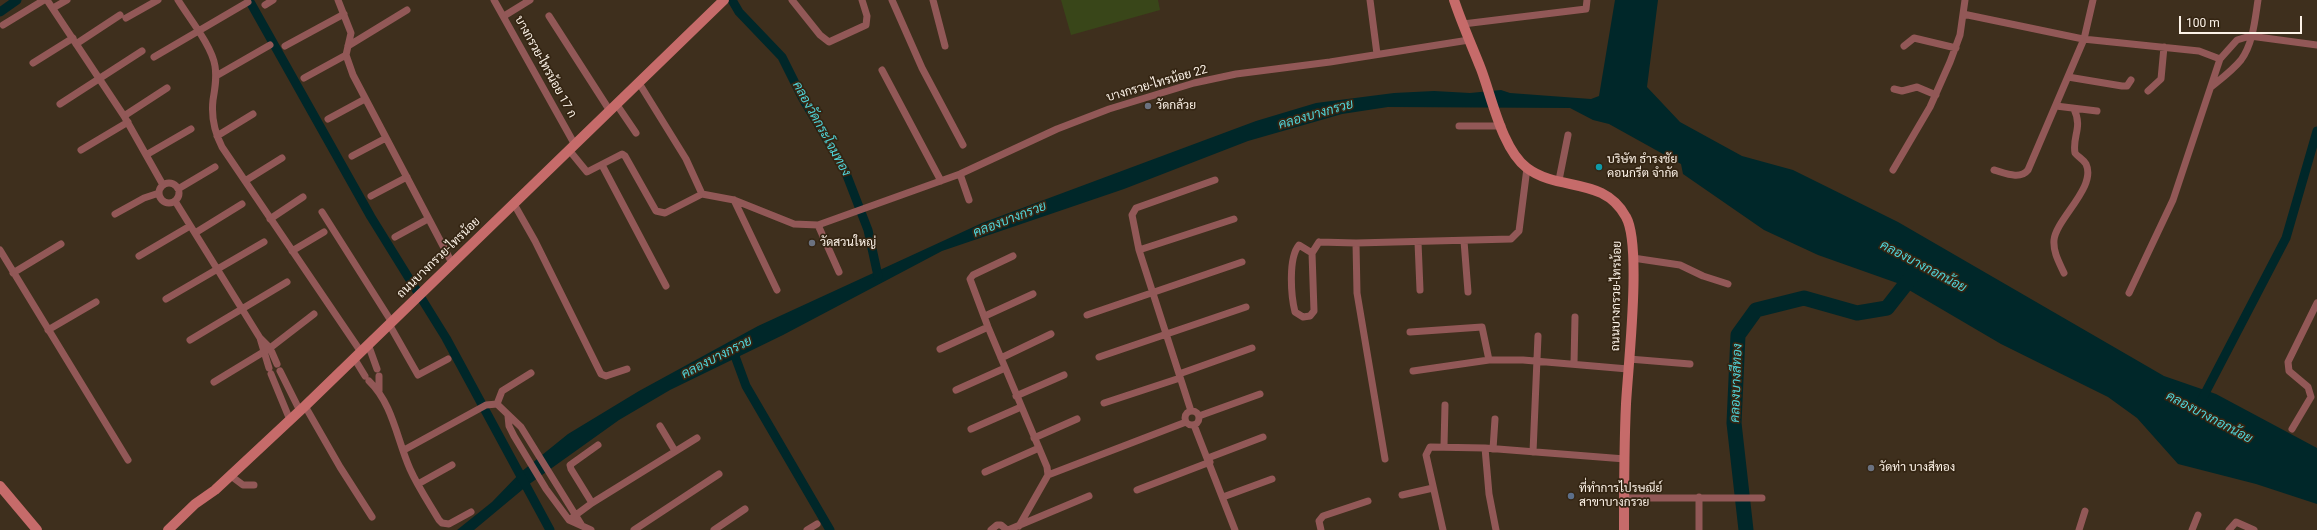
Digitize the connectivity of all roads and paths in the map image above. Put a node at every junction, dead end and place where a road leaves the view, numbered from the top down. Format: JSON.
{"nodes":[{"id":1,"x":44,"y":0,"type":"edge"},
{"id":2,"x":47,"y":0,"type":"edge"},
{"id":3,"x":67,"y":0,"type":"edge"},
{"id":4,"x":158,"y":0,"type":"edge"},
{"id":5,"x":178,"y":0,"type":"edge"},
{"id":6,"x":273,"y":0,"type":"edge"},
{"id":7,"x":338,"y":0,"type":"edge"},
{"id":8,"x":494,"y":0,"type":"edge"},
{"id":9,"x":530,"y":0,"type":"edge"},
{"id":10,"x":792,"y":0,"type":"edge"},
{"id":11,"x":862,"y":0,"type":"edge"},
{"id":12,"x":892,"y":0,"type":"edge"},
{"id":13,"x":933,"y":0,"type":"edge"},
{"id":14,"x":1370,"y":0,"type":"edge"},
{"id":15,"x":1454,"y":0,"type":"edge"},
{"id":16,"x":1587,"y":0,"type":"edge"},
{"id":17,"x":1965,"y":0,"type":"edge"},
{"id":18,"x":2093,"y":0,"type":"edge"},
{"id":19,"x":2258,"y":0,"type":"edge"},
{"id":20,"x":248,"y":2,"type":"dead end"},
{"id":21,"x":722,"y":2,"type":"edge"},
{"id":22,"x":265,"y":5,"type":"dead end"},
{"id":23,"x":53,"y":8,"type":"junction"},
{"id":24,"x":407,"y":10,"type":"dead end"},
{"id":25,"x":344,"y":14,"type":"junction"},
{"id":26,"x":1963,"y":14,"type":"junction"},
{"id":27,"x":504,"y":16,"type":"junction"},
{"id":28,"x":549,"y":16,"type":"dead end"},
{"id":29,"x":1463,"y":24,"type":"junction"},
{"id":30,"x":3,"y":25,"type":"dead end"},
{"id":31,"x":198,"y":33,"type":"junction"},
{"id":32,"x":2250,"y":36,"type":"junction"},
{"id":33,"x":2084,"y":39,"type":"junction"},
{"id":34,"x":1469,"y":40,"type":"junction"},
{"id":35,"x":74,"y":41,"type":"junction"},
{"id":36,"x":270,"y":45,"type":"dead end"},
{"id":37,"x":2317,"y":45,"type":"edge"},
{"id":38,"x":286,"y":46,"type":"dead end"},
{"id":39,"x":348,"y":46,"type":"junction"},
{"id":40,"x":945,"y":46,"type":"dead end"},
{"id":41,"x":1904,"y":46,"type":"dead end"},
{"id":42,"x":2164,"y":47,"type":"junction"},
{"id":43,"x":1956,"y":48,"type":"junction"},
{"id":44,"x":142,"y":51,"type":"dead end"},
{"id":45,"x":1377,"y":54,"type":"junction"},
{"id":46,"x":346,"y":55,"type":"junction"},
{"id":47,"x":154,"y":57,"type":"dead end"},
{"id":48,"x":2220,"y":59,"type":"junction"},
{"id":49,"x":32,"y":63,"type":"dead end"},
{"id":50,"x":882,"y":70,"type":"dead end"},
{"id":51,"x":216,"y":76,"type":"junction"},
{"id":52,"x":2068,"y":77,"type":"junction"},
{"id":53,"x":304,"y":78,"type":"dead end"},
{"id":54,"x":99,"y":79,"type":"junction"},
{"id":55,"x":2131,"y":80,"type":"dead end"},
{"id":56,"x":639,"y":84,"type":"junction"},
{"id":57,"x":2211,"y":87,"type":"junction"},
{"id":58,"x":167,"y":88,"type":"dead end"},
{"id":59,"x":1894,"y":89,"type":"dead end"},
{"id":60,"x":2148,"y":91,"type":"dead end"},
{"id":61,"x":1936,"y":95,"type":"junction"},
{"id":62,"x":365,"y":99,"type":"junction"},
{"id":63,"x":60,"y":104,"type":"dead end"},
{"id":64,"x":2056,"y":106,"type":"junction"},
{"id":65,"x":614,"y":108,"type":"junction"},
{"id":66,"x":2074,"y":109,"type":"junction"},
{"id":67,"x":2097,"y":112,"type":"dead end"},
{"id":68,"x":254,"y":114,"type":"dead end"},
{"id":69,"x":126,"y":119,"type":"junction"},
{"id":70,"x":328,"y":119,"type":"dead end"},
{"id":71,"x":1500,"y":123,"type":"junction"},
{"id":72,"x":1459,"y":126,"type":"dead end"},
{"id":73,"x":190,"y":129,"type":"dead end"},
{"id":74,"x":636,"y":133,"type":"dead end"},
{"id":75,"x":1568,"y":135,"type":"dead end"},
{"id":76,"x":217,"y":136,"type":"junction"},
{"id":77,"x":386,"y":138,"type":"junction"},
{"id":78,"x":963,"y":145,"type":"dead end"},
{"id":79,"x":572,"y":147,"type":"junction"},
{"id":80,"x":82,"y":150,"type":"dead end"},
{"id":81,"x":146,"y":155,"type":"junction"},
{"id":82,"x":352,"y":156,"type":"dead end"},
{"id":83,"x":282,"y":158,"type":"dead end"},
{"id":84,"x":602,"y":165,"type":"junction"},
{"id":85,"x":215,"y":167,"type":"dead end"},
{"id":86,"x":1527,"y":168,"type":"junction"},
{"id":87,"x":1893,"y":170,"type":"dead end"},
{"id":88,"x":1994,"y":170,"type":"dead end"},
{"id":89,"x":960,"y":174,"type":"junction"},
{"id":90,"x":406,"y":177,"type":"junction"},
{"id":91,"x":1215,"y":180,"type":"dead end"},
{"id":92,"x":1558,"y":180,"type":"junction"},
{"id":93,"x":941,"y":181,"type":"junction"},
{"id":94,"x":244,"y":182,"type":"junction"},
{"id":95,"x":163,"y":185,"type":"junction"},
{"id":96,"x":178,"y":189,"type":"junction"},
{"id":97,"x":159,"y":193,"type":"junction"},
{"id":98,"x":702,"y":194,"type":"junction"},
{"id":99,"x":371,"y":196,"type":"dead end"},
{"id":100,"x":303,"y":197,"type":"dead end"},
{"id":101,"x":734,"y":200,"type":"junction"},
{"id":102,"x":969,"y":200,"type":"dead end"},
{"id":103,"x":175,"y":201,"type":"junction"},
{"id":104,"x":242,"y":204,"type":"dead end"},
{"id":105,"x":514,"y":204,"type":"junction"},
{"id":106,"x":322,"y":212,"type":"dead end"},
{"id":107,"x":114,"y":214,"type":"dead end"},
{"id":108,"x":270,"y":219,"type":"junction"},
{"id":109,"x":428,"y":219,"type":"junction"},
{"id":110,"x":1234,"y":219,"type":"dead end"},
{"id":111,"x":818,"y":224,"type":"junction"},
{"id":112,"x":190,"y":226,"type":"junction"},
{"id":113,"x":324,"y":232,"type":"dead end"},
{"id":114,"x":195,"y":233,"type":"junction"},
{"id":115,"x":395,"y":237,"type":"dead end"},
{"id":116,"x":1464,"y":240,"type":"junction"},
{"id":117,"x":264,"y":242,"type":"dead end"},
{"id":118,"x":1418,"y":242,"type":"junction"},
{"id":119,"x":1356,"y":243,"type":"junction"},
{"id":120,"x":61,"y":244,"type":"dead end"},
{"id":121,"x":0,"y":250,"type":"edge"},
{"id":122,"x":1139,"y":250,"type":"junction"},
{"id":123,"x":292,"y":251,"type":"junction"},
{"id":124,"x":1312,"y":254,"type":"junction"},
{"id":125,"x":139,"y":256,"type":"dead end"},
{"id":126,"x":1014,"y":256,"type":"dead end"},
{"id":127,"x":1633,"y":258,"type":"junction"},
{"id":128,"x":1242,"y":262,"type":"dead end"},
{"id":129,"x":452,"y":263,"type":"junction"},
{"id":130,"x":218,"y":269,"type":"junction"},
{"id":131,"x":839,"y":272,"type":"dead end"},
{"id":132,"x":14,"y":273,"type":"junction"},
{"id":133,"x":2064,"y":273,"type":"dead end"},
{"id":134,"x":287,"y":282,"type":"dead end"},
{"id":135,"x":1728,"y":284,"type":"dead end"},
{"id":136,"x":666,"y":286,"type":"dead end"},
{"id":137,"x":778,"y":290,"type":"dead end"},
{"id":138,"x":1420,"y":290,"type":"dead end"},
{"id":139,"x":1468,"y":292,"type":"dead end"},
{"id":140,"x":1153,"y":293,"type":"junction"},
{"id":141,"x":2129,"y":293,"type":"dead end"},
{"id":142,"x":1033,"y":294,"type":"dead end"},
{"id":143,"x":166,"y":298,"type":"dead end"},
{"id":144,"x":96,"y":302,"type":"dead end"},
{"id":145,"x":2317,"y":304,"type":"edge"},
{"id":146,"x":1246,"y":307,"type":"dead end"},
{"id":147,"x":243,"y":308,"type":"junction"},
{"id":148,"x":314,"y":314,"type":"dead end"},
{"id":149,"x":1087,"y":315,"type":"dead end"},
{"id":150,"x":985,"y":316,"type":"junction"},
{"id":151,"x":1575,"y":318,"type":"dead end"},
{"id":152,"x":390,"y":323,"type":"junction"},
{"id":153,"x":988,"y":326,"type":"junction"},
{"id":154,"x":48,"y":330,"type":"junction"},
{"id":155,"x":1410,"y":332,"type":"dead end"},
{"id":156,"x":1051,"y":334,"type":"dead end"},
{"id":157,"x":1167,"y":335,"type":"junction"},
{"id":158,"x":1538,"y":336,"type":"dead end"},
{"id":159,"x":260,"y":338,"type":"junction"},
{"id":160,"x":190,"y":340,"type":"dead end"},
{"id":161,"x":270,"y":348,"type":"junction"},
{"id":162,"x":1252,"y":348,"type":"dead end"},
{"id":163,"x":940,"y":349,"type":"dead end"},
{"id":164,"x":361,"y":351,"type":"junction"},
{"id":165,"x":263,"y":353,"type":"junction"},
{"id":166,"x":1099,"y":357,"type":"dead end"},
{"id":167,"x":1001,"y":358,"type":"junction"},
{"id":168,"x":448,"y":359,"type":"dead end"},
{"id":169,"x":1489,"y":360,"type":"junction"},
{"id":170,"x":1536,"y":360,"type":"junction"},
{"id":171,"x":1574,"y":364,"type":"junction"},
{"id":172,"x":1629,"y":364,"type":"junction"},
{"id":173,"x":1690,"y":364,"type":"dead end"},
{"id":174,"x":1005,"y":368,"type":"junction"},
{"id":175,"x":627,"y":369,"type":"dead end"},
{"id":176,"x":1413,"y":371,"type":"dead end"},
{"id":177,"x":532,"y":373,"type":"dead end"},
{"id":178,"x":1064,"y":375,"type":"dead end"},
{"id":179,"x":1179,"y":376,"type":"junction"},
{"id":180,"x":214,"y":382,"type":"dead end"},
{"id":181,"x":956,"y":390,"type":"dead end"},
{"id":182,"x":379,"y":391,"type":"junction"},
{"id":183,"x":1260,"y":394,"type":"dead end"},
{"id":184,"x":1016,"y":396,"type":"junction"},
{"id":185,"x":1104,"y":403,"type":"dead end"},
{"id":186,"x":497,"y":404,"type":"junction"},
{"id":187,"x":1445,"y":405,"type":"dead end"},
{"id":188,"x":1020,"y":406,"type":"junction"},
{"id":189,"x":302,"y":409,"type":"junction"},
{"id":190,"x":1191,"y":411,"type":"junction"},
{"id":191,"x":508,"y":416,"type":"junction"},
{"id":192,"x":1199,"y":416,"type":"junction"},
{"id":193,"x":1077,"y":419,"type":"dead end"},
{"id":194,"x":1494,"y":419,"type":"dead end"},
{"id":195,"x":290,"y":420,"type":"junction"},
{"id":196,"x":1186,"y":422,"type":"junction"},
{"id":197,"x":1194,"y":425,"type":"junction"},
{"id":198,"x":660,"y":426,"type":"dead end"},
{"id":199,"x":972,"y":429,"type":"dead end"},
{"id":200,"x":2292,"y":429,"type":"dead end"},
{"id":201,"x":1263,"y":437,"type":"dead end"},
{"id":202,"x":697,"y":438,"type":"dead end"},
{"id":203,"x":1034,"y":438,"type":"junction"},
{"id":204,"x":598,"y":445,"type":"dead end"},
{"id":205,"x":1444,"y":446,"type":"junction"},
{"id":206,"x":1039,"y":448,"type":"junction"},
{"id":207,"x":1485,"y":448,"type":"junction"},
{"id":208,"x":1493,"y":449,"type":"junction"},
{"id":209,"x":404,"y":450,"type":"junction"},
{"id":210,"x":676,"y":451,"type":"junction"},
{"id":211,"x":1533,"y":452,"type":"junction"},
{"id":212,"x":1385,"y":459,"type":"dead end"},
{"id":213,"x":1625,"y":459,"type":"junction"},
{"id":214,"x":128,"y":460,"type":"dead end"},
{"id":215,"x":1209,"y":460,"type":"junction"},
{"id":216,"x":452,"y":465,"type":"dead end"},
{"id":217,"x":985,"y":472,"type":"dead end"},
{"id":218,"x":719,"y":474,"type":"dead end"},
{"id":219,"x":1048,"y":475,"type":"junction"},
{"id":220,"x":231,"y":476,"type":"junction"},
{"id":221,"x":1272,"y":479,"type":"dead end"},
{"id":222,"x":418,"y":484,"type":"junction"},
{"id":223,"x":254,"y":485,"type":"dead end"},
{"id":224,"x":0,"y":486,"type":"edge"},
{"id":225,"x":1433,"y":488,"type":"junction"},
{"id":226,"x":1137,"y":490,"type":"dead end"},
{"id":227,"x":1402,"y":495,"type":"dead end"},
{"id":228,"x":1089,"y":496,"type":"dead end"},
{"id":229,"x":1223,"y":497,"type":"junction"},
{"id":230,"x":1699,"y":497,"type":"junction"},
{"id":231,"x":1624,"y":498,"type":"junction"},
{"id":232,"x":1758,"y":498,"type":"dead end"},
{"id":233,"x":1368,"y":502,"type":"dead end"},
{"id":234,"x":592,"y":503,"type":"junction"},
{"id":235,"x":745,"y":509,"type":"dead end"},
{"id":236,"x":2085,"y":511,"type":"dead end"},
{"id":237,"x":471,"y":512,"type":"dead end"},
{"id":238,"x":576,"y":514,"type":"junction"},
{"id":239,"x":2198,"y":515,"type":"dead end"},
{"id":240,"x":372,"y":517,"type":"dead end"},
{"id":241,"x":569,"y":520,"type":"junction"},
{"id":242,"x":581,"y":524,"type":"junction"},
{"id":243,"x":817,"y":524,"type":"dead end"},
{"id":244,"x":1019,"y":526,"type":"junction"},
{"id":245,"x":37,"y":530,"type":"edge"},
{"id":246,"x":168,"y":530,"type":"edge"},
{"id":247,"x":591,"y":530,"type":"edge"},
{"id":248,"x":634,"y":530,"type":"edge"},
{"id":249,"x":714,"y":530,"type":"edge"},
{"id":250,"x":807,"y":530,"type":"edge"},
{"id":251,"x":991,"y":530,"type":"edge"},
{"id":252,"x":1007,"y":530,"type":"edge"},
{"id":253,"x":1235,"y":530,"type":"edge"},
{"id":254,"x":1321,"y":530,"type":"edge"},
{"id":255,"x":1443,"y":530,"type":"edge"},
{"id":256,"x":1496,"y":530,"type":"edge"},
{"id":257,"x":1624,"y":530,"type":"edge"},
{"id":258,"x":1700,"y":530,"type":"edge"},
{"id":259,"x":2079,"y":530,"type":"edge"},
{"id":260,"x":2192,"y":530,"type":"edge"},
{"id":261,"x":2229,"y":530,"type":"edge"},
{"id":262,"x":2254,"y":530,"type":"edge"}],
"edges":[{"from":1,"to":30,"type":"street"},
{"from":2,"to":23,"type":"street"},
{"from":3,"to":23,"type":"street"},
{"from":4,"to":35,"type":"street"},
{"from":5,"to":31,"type":"street"},
{"from":6,"to":22,"type":"street"},
{"from":7,"to":25,"type":"street"},
{"from":8,"to":27,"type":"street","name":"บางกรวย-ไทรน้อย 17 ก"},
{"from":9,"to":27,"type":"street"},
{"from":10,"to":11,"type":"street"},
{"from":12,"to":78,"type":"street"},
{"from":13,"to":40,"type":"street"},
{"from":14,"to":45,"type":"street"},
{"from":15,"to":29,"type":"main road","name":"ถนนบางกรวย-ไทรน้อย"},
{"from":16,"to":29,"type":"street"},
{"from":17,"to":26,"type":"street"},
{"from":18,"to":33,"type":"street"},
{"from":19,"to":32,"type":"street"},
{"from":20,"to":31,"type":"street"},
{"from":21,"to":56,"type":"main road","name":"ถนนบางกรวย-ไทรน้อย"},
{"from":23,"to":35,"type":"street"},
{"from":24,"to":39,"type":"street"},
{"from":25,"to":38,"type":"street"},
{"from":25,"to":39,"type":"street"},
{"from":26,"to":33,"type":"street"},
{"from":26,"to":43,"type":"street"},
{"from":27,"to":79,"type":"street","name":"บางกรวย-ไทรน้อย 17 ก"},
{"from":28,"to":65,"type":"street"},
{"from":29,"to":34,"type":"main road","name":"ถนนบางกรวย-ไทรน้อย"},
{"from":31,"to":47,"type":"street"},
{"from":31,"to":51,"type":"street"},
{"from":32,"to":37,"type":"street"},
{"from":32,"to":48,"type":"street"},
{"from":32,"to":57,"type":"street"},
{"from":33,"to":42,"type":"street"},
{"from":33,"to":52,"type":"street"},
{"from":34,"to":45,"type":"street","name":"บางกรวย-ไทรน้อย 22"},
{"from":34,"to":71,"type":"main road","name":"ถนนบางกรวย-ไทรน้อย"},
{"from":35,"to":49,"type":"street"},
{"from":35,"to":54,"type":"street"},
{"from":36,"to":51,"type":"street"},
{"from":39,"to":46,"type":"street"},
{"from":41,"to":43,"type":"street"},
{"from":42,"to":48,"type":"street"},
{"from":42,"to":60,"type":"street"},
{"from":43,"to":61,"type":"street"},
{"from":44,"to":54,"type":"street"},
{"from":45,"to":89,"type":"street","name":"บางกรวย-ไทรน้อย 22"},
{"from":46,"to":53,"type":"street"},
{"from":46,"to":62,"type":"street"},
{"from":48,"to":57,"type":"street"},
{"from":50,"to":93,"type":"street"},
{"from":51,"to":76,"type":"street"},
{"from":52,"to":55,"type":"street"},
{"from":52,"to":64,"type":"street"},
{"from":54,"to":63,"type":"street"},
{"from":54,"to":69,"type":"street"},
{"from":56,"to":65,"type":"main road","name":"ถนนบางกรวย-ไทรน้อย"},
{"from":56,"to":98,"type":"street"},
{"from":57,"to":141,"type":"street"},
{"from":58,"to":69,"type":"street"},
{"from":59,"to":61,"type":"street"},
{"from":61,"to":87,"type":"street"},
{"from":62,"to":70,"type":"street"},
{"from":62,"to":77,"type":"street"},
{"from":64,"to":66,"type":"street"},
{"from":64,"to":88,"type":"street"},
{"from":65,"to":74,"type":"street"},
{"from":65,"to":79,"type":"main road","name":"ถนนบางกรวย-ไทรน้อย"},
{"from":66,"to":67,"type":"street"},
{"from":66,"to":133,"type":"street"},
{"from":68,"to":76,"type":"street"},
{"from":69,"to":80,"type":"street"},
{"from":69,"to":81,"type":"street"},
{"from":71,"to":72,"type":"street"},
{"from":71,"to":86,"type":"main road","name":"ถนนบางกรวย-ไทรน้อย"},
{"from":73,"to":81,"type":"street"},
{"from":75,"to":92,"type":"street"},
{"from":76,"to":94,"type":"street"},
{"from":77,"to":82,"type":"street"},
{"from":77,"to":90,"type":"street"},
{"from":79,"to":84,"type":"street","name":"บางกรวย-ไทรน้อย 17 ก"},
{"from":79,"to":105,"type":"main road","name":"ถนนบางกรวย-ไทรน้อย"},
{"from":81,"to":95,"type":"street"},
{"from":83,"to":94,"type":"street"},
{"from":84,"to":98,"type":"street","name":"บางกรวย-ไทรน้อย 17 ก"},
{"from":84,"to":136,"type":"street"},
{"from":85,"to":96,"type":"street"},
{"from":86,"to":92,"type":"main road","name":"ถนนบางกรวย-ไทรน้อย"},
{"from":86,"to":116,"type":"street"},
{"from":89,"to":93,"type":"street","name":"บางกรวย-ไทรน้อย 22"},
{"from":89,"to":102,"type":"street"},
{"from":90,"to":99,"type":"street"},
{"from":90,"to":109,"type":"street"},
{"from":91,"to":122,"type":"street"},
{"from":92,"to":127,"type":"main road","name":"ถนนบางกรวย-ไทรน้อย"},
{"from":93,"to":111,"type":"street","name":"บางกรวย-ไทรน้อย 22"},
{"from":94,"to":108,"type":"street"},
{"from":95,"to":96,"type":"street"},
{"from":95,"to":97,"type":"street"},
{"from":96,"to":103,"type":"street"},
{"from":97,"to":103,"type":"street"},
{"from":97,"to":107,"type":"street"},
{"from":98,"to":101,"type":"street","name":"บางกรวย-ไทรน้อย 22"},
{"from":100,"to":108,"type":"street"},
{"from":101,"to":111,"type":"street","name":"บางกรวย-ไทรน้อย 22"},
{"from":101,"to":137,"type":"street"},
{"from":103,"to":112,"type":"street"},
{"from":104,"to":114,"type":"street"},
{"from":105,"to":129,"type":"main road","name":"ถนนบางกรวย-ไทรน้อย"},
{"from":105,"to":175,"type":"street"},
{"from":106,"to":152,"type":"street"},
{"from":108,"to":123,"type":"street"},
{"from":109,"to":115,"type":"street"},
{"from":109,"to":129,"type":"street"},
{"from":110,"to":122,"type":"street"},
{"from":111,"to":131,"type":"street"},
{"from":112,"to":114,"type":"street"},
{"from":112,"to":125,"type":"street"},
{"from":113,"to":123,"type":"street"},
{"from":114,"to":130,"type":"street"},
{"from":116,"to":118,"type":"street"},
{"from":116,"to":139,"type":"street"},
{"from":117,"to":130,"type":"street"},
{"from":118,"to":119,"type":"street"},
{"from":118,"to":138,"type":"street"},
{"from":119,"to":124,"type":"street"},
{"from":119,"to":212,"type":"street"},
{"from":120,"to":132,"type":"street"},
{"from":121,"to":132,"type":"street"},
{"from":122,"to":140,"type":"street"},
{"from":123,"to":164,"type":"street"},
{"from":124,"to":124,"type":"street"},
{"from":126,"to":150,"type":"street"},
{"from":127,"to":135,"type":"street"},
{"from":127,"to":172,"type":"main road","name":"ถนนบางกรวย-ไทรน้อย"},
{"from":128,"to":140,"type":"street"},
{"from":129,"to":152,"type":"main road","name":"ถนนบางกรวย-ไทรน้อย"},
{"from":130,"to":143,"type":"street"},
{"from":130,"to":147,"type":"street"},
{"from":132,"to":154,"type":"street"},
{"from":134,"to":147,"type":"street"},
{"from":140,"to":149,"type":"street"},
{"from":140,"to":157,"type":"street"},
{"from":142,"to":150,"type":"street"},
{"from":144,"to":154,"type":"street"},
{"from":145,"to":200,"type":"street"},
{"from":146,"to":157,"type":"street"},
{"from":147,"to":159,"type":"street"},
{"from":147,"to":160,"type":"street"},
{"from":148,"to":161,"type":"street"},
{"from":150,"to":153,"type":"street"},
{"from":151,"to":171,"type":"street"},
{"from":152,"to":164,"type":"main road","name":"ถนนบางกรวย-ไทรน้อย"},
{"from":152,"to":168,"type":"street"},
{"from":153,"to":163,"type":"street"},
{"from":153,"to":167,"type":"street"},
{"from":154,"to":214,"type":"street"},
{"from":155,"to":169,"type":"street"},
{"from":156,"to":167,"type":"street"},
{"from":157,"to":166,"type":"street"},
{"from":157,"to":179,"type":"street"},
{"from":158,"to":170,"type":"street"},
{"from":159,"to":161,"type":"street"},
{"from":159,"to":165,"type":"street"},
{"from":161,"to":165,"type":"street"},
{"from":161,"to":189,"type":"street"},
{"from":162,"to":179,"type":"street"},
{"from":164,"to":182,"type":"street"},
{"from":164,"to":182,"type":"street"},
{"from":164,"to":189,"type":"main road","name":"ถนนบางกรวย-ไทรน้อย"},
{"from":165,"to":180,"type":"street"},
{"from":165,"to":195,"type":"street"},
{"from":167,"to":174,"type":"street"},
{"from":169,"to":170,"type":"street"},
{"from":169,"to":176,"type":"street"},
{"from":170,"to":171,"type":"street"},
{"from":170,"to":211,"type":"street"},
{"from":171,"to":172,"type":"street"},
{"from":172,"to":173,"type":"street"},
{"from":172,"to":213,"type":"main road","name":"ถนนบางกรวย-ไทรน้อย"},
{"from":174,"to":181,"type":"street"},
{"from":174,"to":184,"type":"street"},
{"from":177,"to":186,"type":"street"},
{"from":178,"to":184,"type":"street"},
{"from":179,"to":185,"type":"street"},
{"from":179,"to":190,"type":"street"},
{"from":182,"to":209,"type":"street"},
{"from":183,"to":192,"type":"street"},
{"from":184,"to":188,"type":"street"},
{"from":186,"to":191,"type":"street"},
{"from":186,"to":209,"type":"street"},
{"from":187,"to":205,"type":"street"},
{"from":188,"to":199,"type":"street"},
{"from":188,"to":203,"type":"street"},
{"from":189,"to":195,"type":"main road","name":"ถนนบางกรวย-ไทรน้อย"},
{"from":189,"to":240,"type":"street"},
{"from":190,"to":192,"type":"street"},
{"from":190,"to":196,"type":"street"},
{"from":191,"to":238,"type":"street"},
{"from":191,"to":241,"type":"street"},
{"from":192,"to":197,"type":"street"},
{"from":193,"to":203,"type":"street"},
{"from":194,"to":208,"type":"street"},
{"from":195,"to":220,"type":"main road","name":"ถนนบางกรวย-ไทรน้อย"},
{"from":196,"to":197,"type":"street"},
{"from":196,"to":219,"type":"street"},
{"from":197,"to":215,"type":"street"},
{"from":198,"to":210,"type":"street"},
{"from":201,"to":215,"type":"street"},
{"from":202,"to":210,"type":"street"},
{"from":203,"to":206,"type":"street"},
{"from":204,"to":234,"type":"street"},
{"from":205,"to":207,"type":"street"},
{"from":205,"to":225,"type":"street"},
{"from":206,"to":217,"type":"street"},
{"from":206,"to":219,"type":"street"},
{"from":207,"to":208,"type":"street"},
{"from":207,"to":256,"type":"street"},
{"from":208,"to":211,"type":"street"},
{"from":209,"to":222,"type":"street"},
{"from":210,"to":234,"type":"street"},
{"from":211,"to":213,"type":"street"},
{"from":213,"to":231,"type":"main road","name":"ถนนบางกรวย-ไทรน้อย"},
{"from":215,"to":226,"type":"street"},
{"from":215,"to":229,"type":"street"},
{"from":216,"to":222,"type":"street"},
{"from":218,"to":248,"type":"street"},
{"from":219,"to":244,"type":"street"},
{"from":220,"to":223,"type":"street"},
{"from":220,"to":246,"type":"main road","name":"ถนนบางกรวย-ไทรน้อย"},
{"from":221,"to":229,"type":"street"},
{"from":222,"to":237,"type":"street"},
{"from":224,"to":245,"type":"main road"},
{"from":225,"to":227,"type":"street"},
{"from":225,"to":255,"type":"street"},
{"from":228,"to":244,"type":"street"},
{"from":229,"to":253,"type":"street"},
{"from":230,"to":231,"type":"street"},
{"from":230,"to":232,"type":"street"},
{"from":230,"to":258,"type":"street"},
{"from":231,"to":257,"type":"main road","name":"ถนนบางกรวย-ไทรน้อย"},
{"from":233,"to":254,"type":"street"},
{"from":234,"to":238,"type":"street"},
{"from":235,"to":249,"type":"street"},
{"from":236,"to":259,"type":"street"},
{"from":238,"to":241,"type":"street"},
{"from":238,"to":242,"type":"street"},
{"from":239,"to":260,"type":"street"},
{"from":241,"to":242,"type":"street"},
{"from":242,"to":247,"type":"street"},
{"from":243,"to":250,"type":"street"},
{"from":244,"to":252,"type":"street"},
{"from":251,"to":252,"type":"street"},
{"from":261,"to":262,"type":"street"}]}
